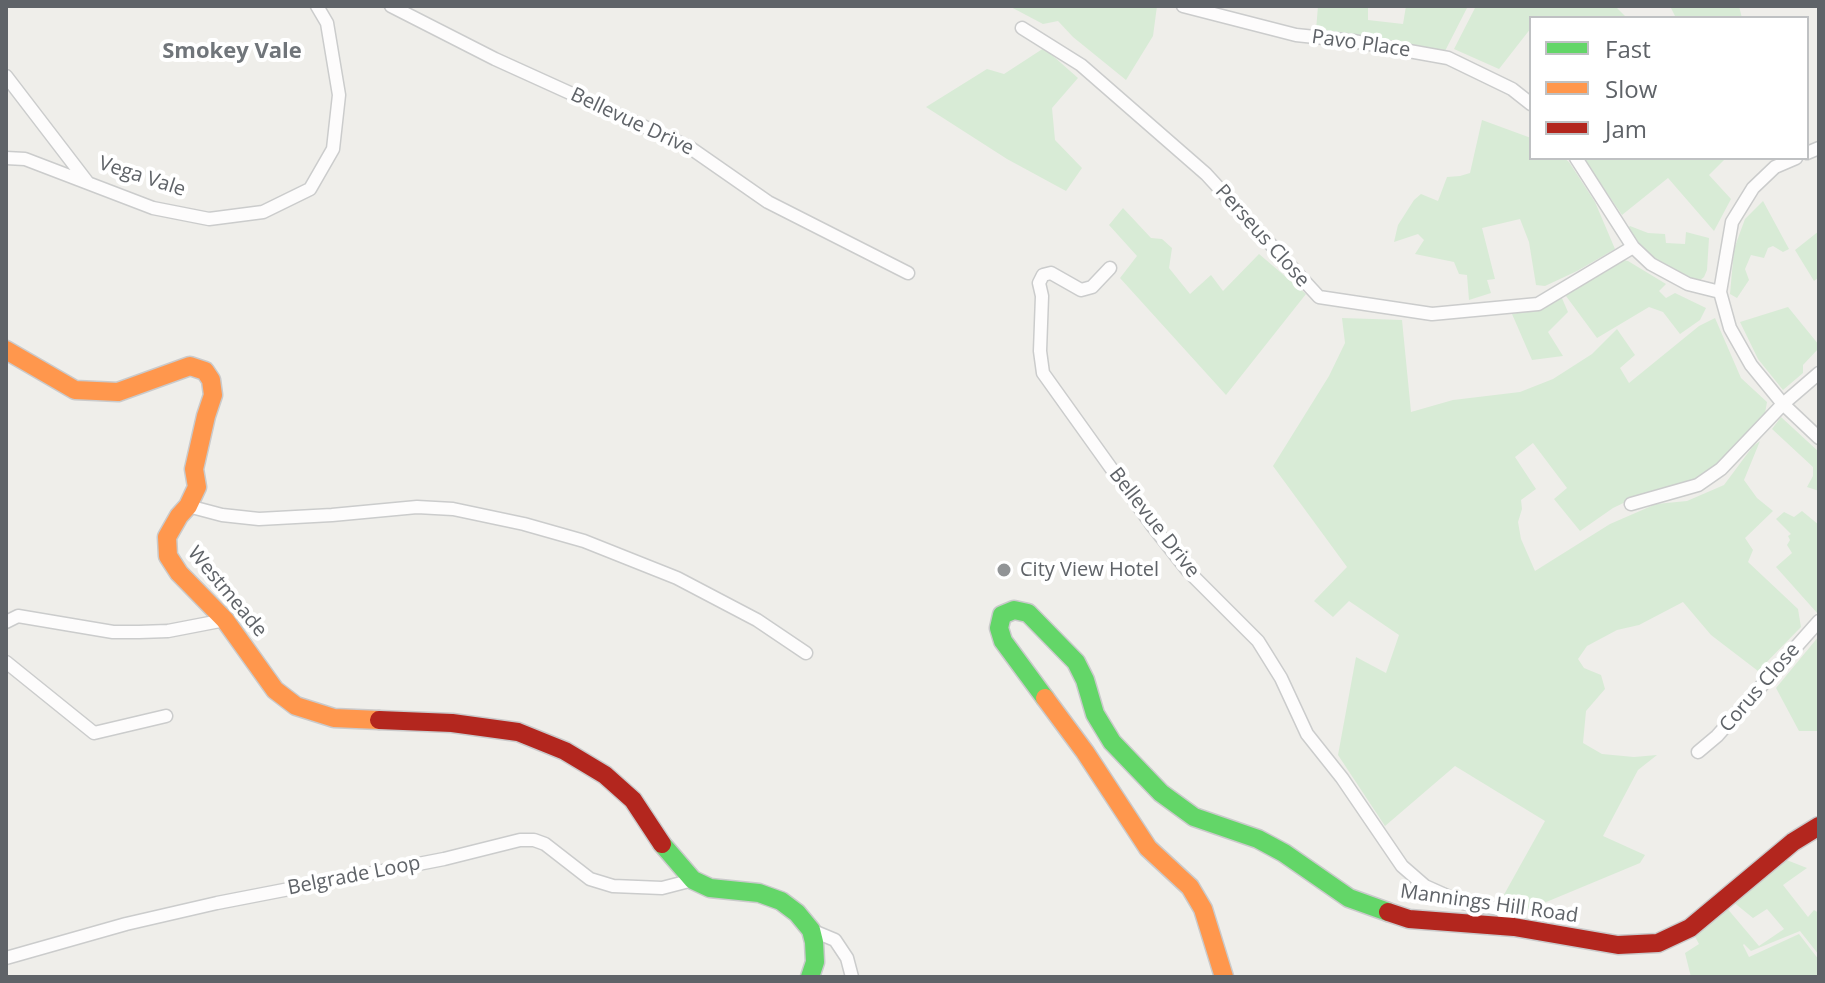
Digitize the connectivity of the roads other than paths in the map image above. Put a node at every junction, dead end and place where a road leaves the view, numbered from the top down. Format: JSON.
{"nodes":[{"id":1,"x":317,"y":6,"type":"edge"},
{"id":2,"x":391,"y":6,"type":"edge"},
{"id":3,"x":1183,"y":6,"type":"edge"},
{"id":4,"x":1022,"y":28,"type":"dead end"},
{"id":5,"x":6,"y":76,"type":"edge"},
{"id":6,"x":1529,"y":102,"type":"edge"},
{"id":7,"x":6,"y":158,"type":"edge"},
{"id":8,"x":1577,"y":160,"type":"edge"},
{"id":9,"x":1791,"y":160,"type":"edge"},
{"id":10,"x":88,"y":183,"type":"junction"},
{"id":11,"x":1633,"y":247,"type":"junction"},
{"id":12,"x":1110,"y":268,"type":"dead end"},
{"id":13,"x":908,"y":273,"type":"dead end"},
{"id":14,"x":1720,"y":292,"type":"junction"},
{"id":15,"x":6,"y":350,"type":"edge"},
{"id":16,"x":1819,"y":373,"type":"edge"},
{"id":17,"x":1783,"y":404,"type":"junction"},
{"id":18,"x":1819,"y":438,"type":"edge"},
{"id":19,"x":1631,"y":504,"type":"dead end"},
{"id":20,"x":188,"y":506,"type":"junction"},
{"id":21,"x":225,"y":620,"type":"junction"},
{"id":22,"x":1819,"y":621,"type":"edge"},
{"id":23,"x":6,"y":622,"type":"edge"},
{"id":24,"x":806,"y":653,"type":"dead end"},
{"id":25,"x":6,"y":662,"type":"edge"},
{"id":26,"x":166,"y":716,"type":"dead end"},
{"id":27,"x":1698,"y":752,"type":"dead end"},
{"id":28,"x":1819,"y":826,"type":"edge"},
{"id":29,"x":693,"y":880,"type":"junction"},
{"id":30,"x":1514,"y":927,"type":"junction"},
{"id":31,"x":811,"y":930,"type":"junction"},
{"id":32,"x":6,"y":958,"type":"edge"},
{"id":33,"x":810,"y":977,"type":"edge"},
{"id":34,"x":852,"y":977,"type":"edge"},
{"id":35,"x":1224,"y":977,"type":"edge"}],
"edges":[{"from":1,"to":10,"type":"street","name":"Vega Vale"},
{"from":2,"to":13,"type":"street","name":"Bellevue Drive"},
{"from":3,"to":6,"type":"street","name":"Pavo Place"},
{"from":4,"to":11,"type":"street","name":"Perseus Close"},
{"from":5,"to":10,"type":"street"},
{"from":7,"to":10,"type":"street","name":"Vega Vale"},
{"from":8,"to":11,"type":"street"},
{"from":9,"to":14,"type":"street"},
{"from":11,"to":14,"type":"street"},
{"from":12,"to":30,"type":"street","name":"Bellevue Drive"},
{"from":14,"to":17,"type":"street"},
{"from":15,"to":20,"type":"main road"},
{"from":16,"to":17,"type":"street"},
{"from":17,"to":18,"type":"street"},
{"from":17,"to":19,"type":"street"},
{"from":20,"to":21,"type":"main road","name":"Westmeade"},
{"from":20,"to":24,"type":"street"},
{"from":21,"to":23,"type":"street"},
{"from":21,"to":29,"type":"main road","name":"Westmeade"},
{"from":22,"to":27,"type":"street","name":"Corus Close"},
{"from":25,"to":26,"type":"street"},
{"from":28,"to":30,"type":"main road","name":"Mannings Hill Road"},
{"from":29,"to":31,"type":"main road"},
{"from":29,"to":32,"type":"street","name":"Belgrade Loop"},
{"from":30,"to":35,"type":"main road","name":"Mannings Hill Road"},
{"from":31,"to":33,"type":"main road"},
{"from":31,"to":34,"type":"street"}]}
